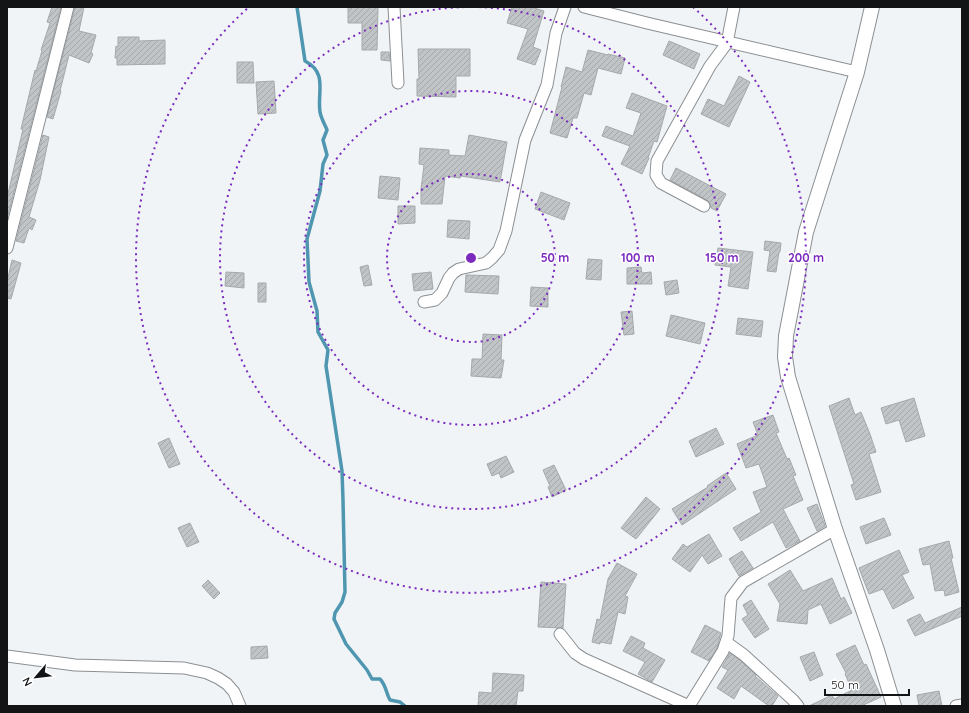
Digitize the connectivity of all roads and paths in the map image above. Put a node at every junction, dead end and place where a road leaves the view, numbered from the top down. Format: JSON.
{"nodes":[{"id":1,"x":68,"y":7,"type":"edge"},
{"id":2,"x":394,"y":7,"type":"edge"},
{"id":3,"x":565,"y":7,"type":"edge"},
{"id":4,"x":584,"y":7,"type":"edge"},
{"id":5,"x":734,"y":7,"type":"edge"},
{"id":6,"x":872,"y":7,"type":"edge"},
{"id":7,"x":727,"y":43,"type":"junction"},
{"id":8,"x":857,"y":72,"type":"junction"},
{"id":9,"x":398,"y":83,"type":"dead end"},
{"id":10,"x":704,"y":206,"type":"dead end"},
{"id":11,"x":7,"y":248,"type":"edge"},
{"id":12,"x":424,"y":302,"type":"dead end"},
{"id":13,"x":835,"y":529,"type":"junction"},
{"id":14,"x":560,"y":634,"type":"dead end"},
{"id":15,"x":726,"y":642,"type":"junction"},
{"id":16,"x":7,"y":656,"type":"edge"},
{"id":17,"x":962,"y":705,"type":"edge"},
{"id":18,"x":240,"y":706,"type":"edge"},
{"id":19,"x":689,"y":706,"type":"edge"},
{"id":20,"x":798,"y":706,"type":"edge"},
{"id":21,"x":894,"y":706,"type":"edge"},
{"id":22,"x":956,"y":706,"type":"edge"}],
"edges":[{"from":1,"to":11,"type":"street"},
{"from":2,"to":9,"type":"street"},
{"from":3,"to":12,"type":"street"},
{"from":4,"to":7,"type":"street"},
{"from":5,"to":7,"type":"street"},
{"from":6,"to":8,"type":"street"},
{"from":7,"to":8,"type":"street"},
{"from":7,"to":10,"type":"street"},
{"from":8,"to":13,"type":"street"},
{"from":13,"to":15,"type":"street"},
{"from":13,"to":21,"type":"street"},
{"from":14,"to":19,"type":"street"},
{"from":15,"to":19,"type":"street"},
{"from":15,"to":20,"type":"street"},
{"from":16,"to":18,"type":"street"},
{"from":17,"to":22,"type":"street"}]}
